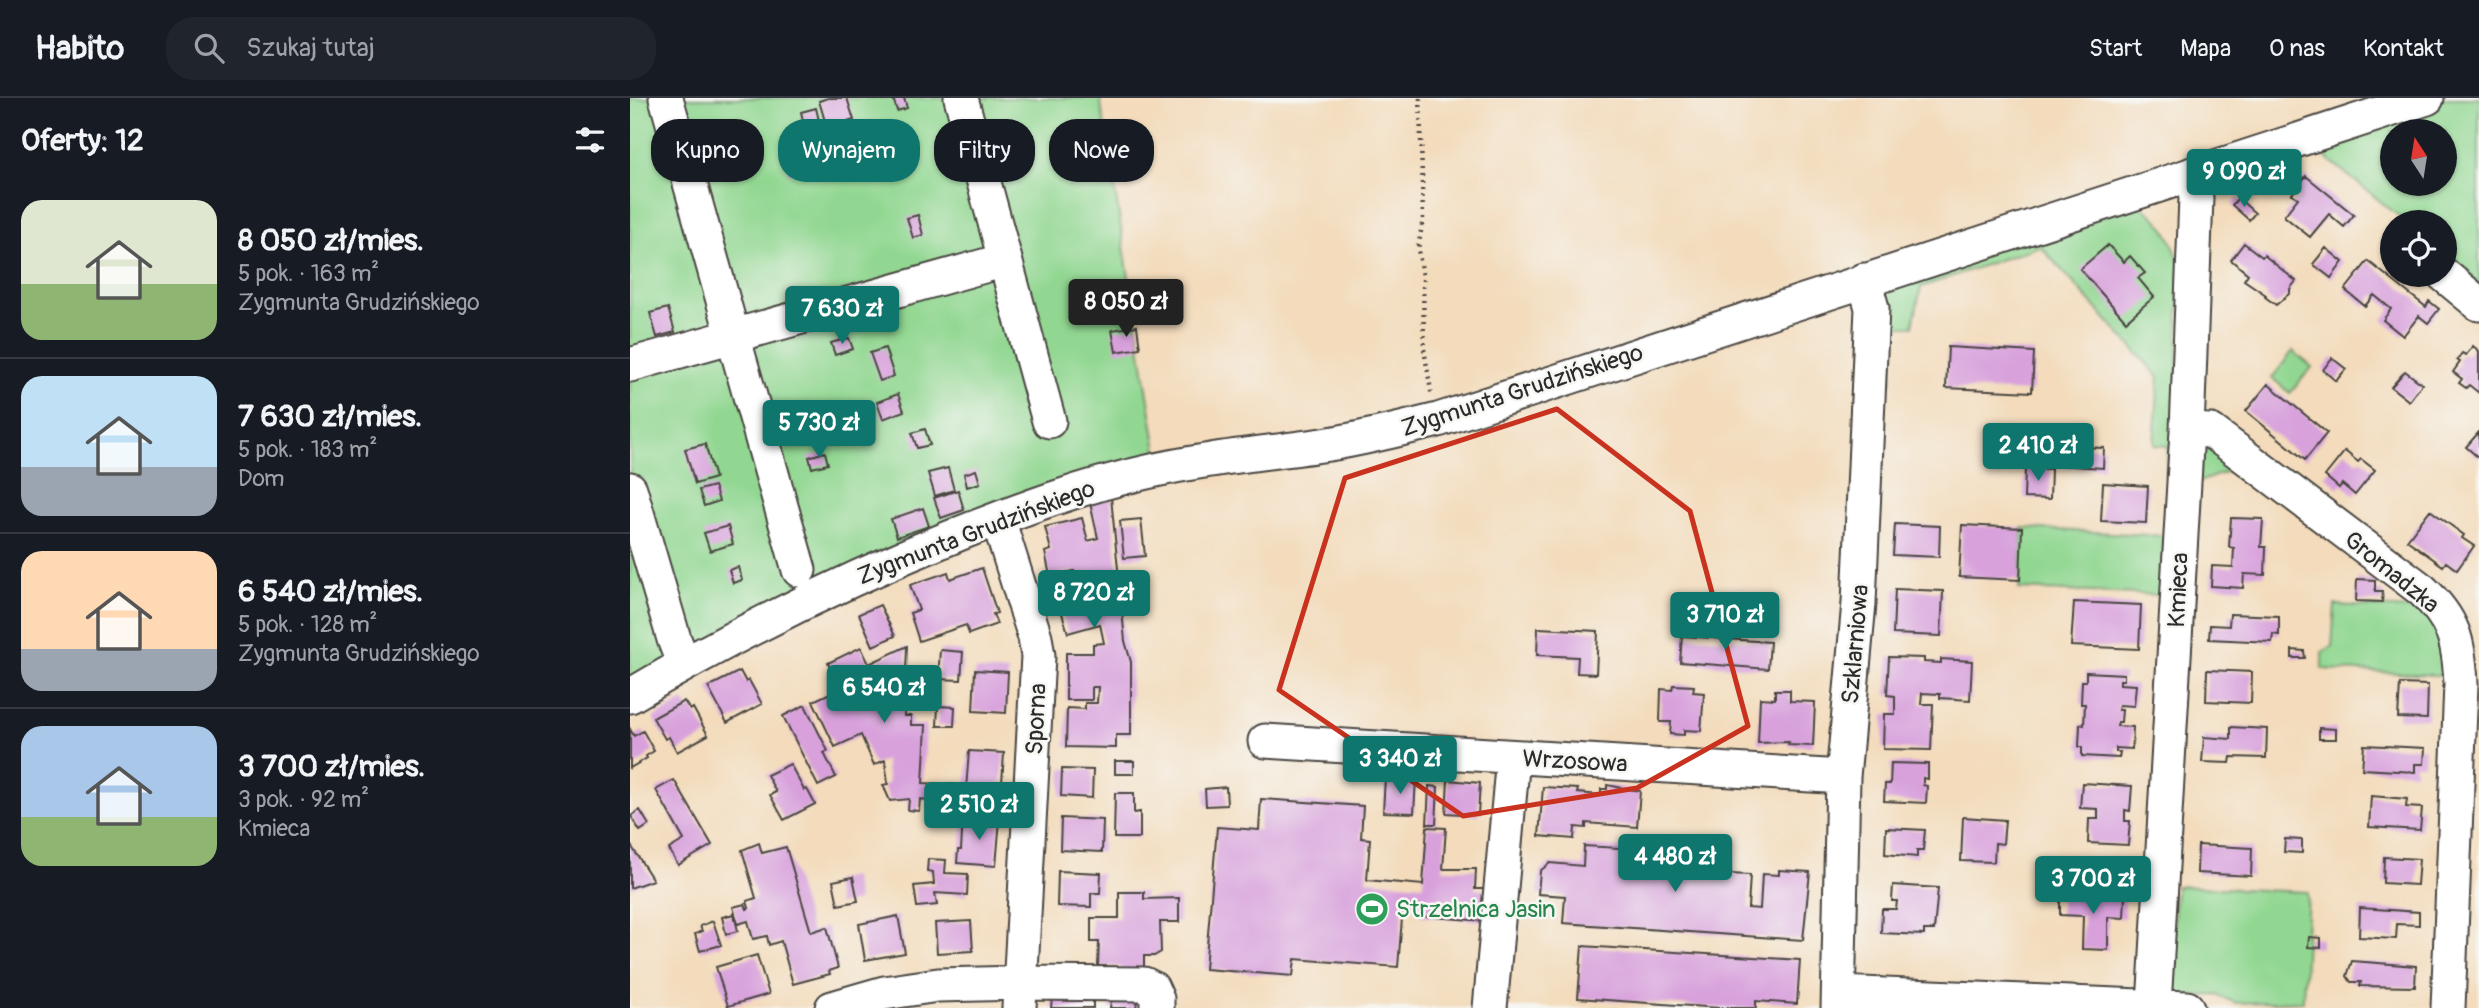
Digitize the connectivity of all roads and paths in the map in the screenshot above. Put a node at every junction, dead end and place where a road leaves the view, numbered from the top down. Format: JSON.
{"nodes":[{"id":1,"x":666,"y":98,"type":"edge"},
{"id":2,"x":961,"y":98,"type":"edge"},
{"id":3,"x":1419,"y":98,"type":"edge"},
{"id":4,"x":2427,"y":98,"type":"edge"},
{"id":5,"x":2192,"y":174,"type":"junction"},
{"id":6,"x":1005,"y":260,"type":"junction"},
{"id":7,"x":1864,"y":280,"type":"junction"},
{"id":8,"x":2457,"y":285,"type":"edge"},
{"id":9,"x":2479,"y":303,"type":"edge"},
{"id":10,"x":732,"y":337,"type":"junction"},
{"id":11,"x":630,"y":365,"type":"edge"},
{"id":12,"x":1438,"y":420,"type":"junction"},
{"id":13,"x":1049,"y":421,"type":"dead end"},
{"id":14,"x":2187,"y":430,"type":"junction"},
{"id":15,"x":630,"y":489,"type":"edge"},
{"id":16,"x":998,"y":519,"type":"junction"},
{"id":17,"x":799,"y":570,"type":"dead end"},
{"id":18,"x":684,"y":665,"type":"junction"},
{"id":19,"x":630,"y":696,"type":"edge"},
{"id":20,"x":1265,"y":741,"type":"dead end"},
{"id":21,"x":1513,"y":757,"type":"junction"},
{"id":22,"x":1843,"y":777,"type":"junction"},
{"id":23,"x":1020,"y":995,"type":"edge"},
{"id":24,"x":1838,"y":1001,"type":"edge"},
{"id":25,"x":2170,"y":1007,"type":"edge"},
{"id":26,"x":832,"y":1008,"type":"edge"},
{"id":27,"x":1157,"y":1008,"type":"edge"},
{"id":28,"x":1490,"y":1008,"type":"edge"},
{"id":29,"x":2448,"y":1008,"type":"edge"}],
"edges":[{"from":1,"to":10,"type":"street"},
{"from":2,"to":6,"type":"street"},
{"from":3,"to":12,"type":"path"},
{"from":4,"to":5,"type":"street","name":"Zygmunta Grudzińskiego"},
{"from":5,"to":7,"type":"street","name":"Zygmunta Grudzińskiego"},
{"from":5,"to":14,"type":"street","name":"Kmieca"},
{"from":6,"to":10,"type":"street"},
{"from":6,"to":13,"type":"street"},
{"from":7,"to":12,"type":"street","name":"Zygmunta Grudzińskiego"},
{"from":7,"to":22,"type":"street","name":"Szklarniowa"},
{"from":8,"to":9,"type":"street"},
{"from":10,"to":11,"type":"street"},
{"from":10,"to":17,"type":"street"},
{"from":12,"to":16,"type":"street","name":"Zygmunta Grudzińskiego"},
{"from":14,"to":25,"type":"street","name":"Kmieca"},
{"from":14,"to":29,"type":"street","name":"Gromadzka"},
{"from":15,"to":18,"type":"street"},
{"from":16,"to":18,"type":"street","name":"Zygmunta Grudzińskiego"},
{"from":16,"to":23,"type":"street","name":"Sporna"},
{"from":18,"to":19,"type":"street","name":"Zygmunta Grudzińskiego"},
{"from":20,"to":21,"type":"street","name":"Wrzosowa"},
{"from":21,"to":22,"type":"street","name":"Wrzosowa"},
{"from":21,"to":28,"type":"street"},
{"from":22,"to":24,"type":"street","name":"Szklarniowa"},
{"from":23,"to":26,"type":"street"},
{"from":23,"to":27,"type":"street"},
{"from":24,"to":25,"type":"street"}]}
